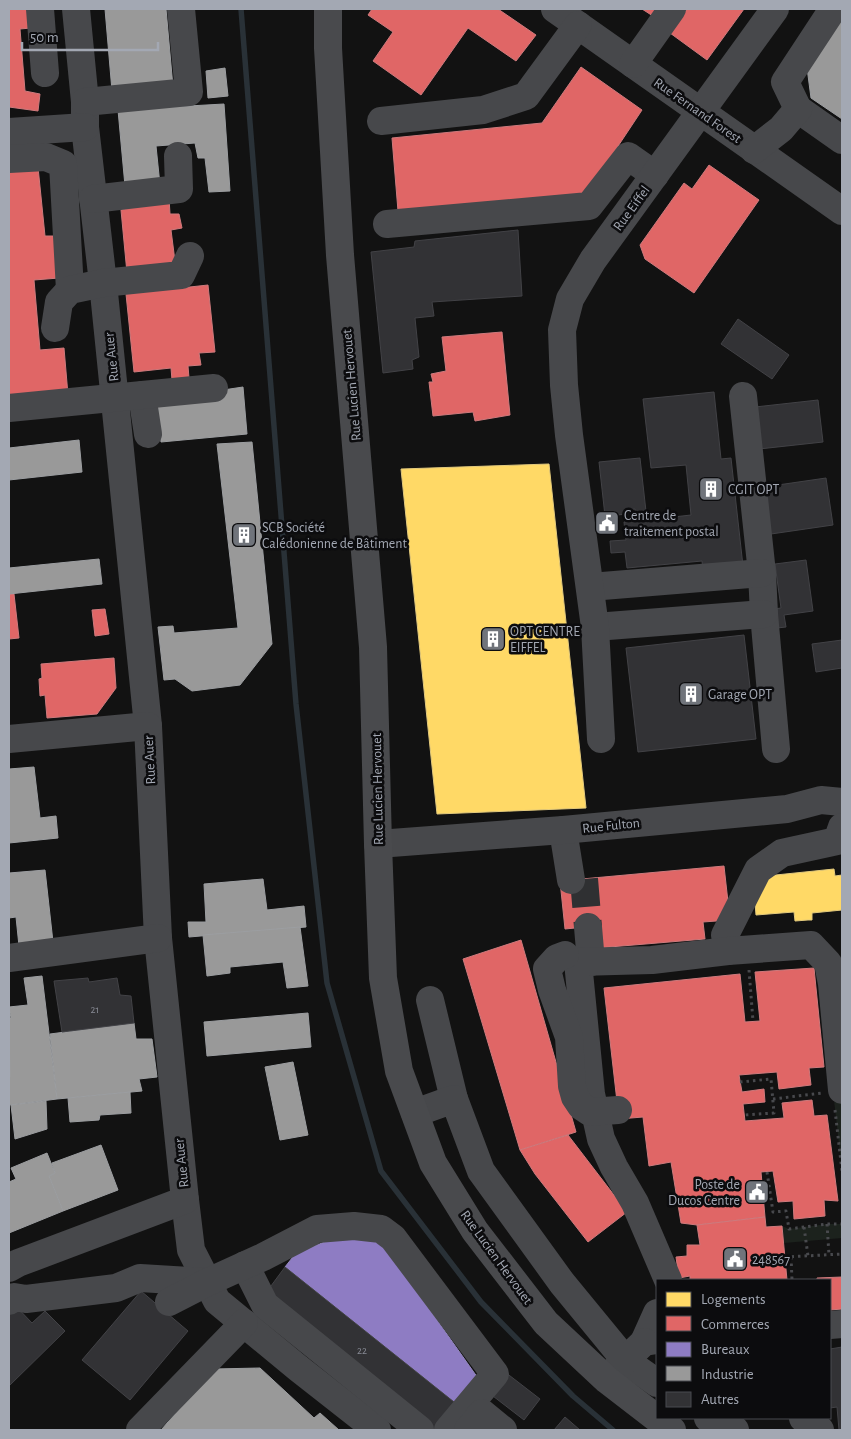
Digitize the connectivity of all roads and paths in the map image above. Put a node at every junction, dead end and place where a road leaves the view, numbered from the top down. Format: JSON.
{"nodes":[{"id":1,"x":40,"y":9,"type":"edge"},
{"id":2,"x":76,"y":9,"type":"edge"},
{"id":3,"x":181,"y":9,"type":"edge"},
{"id":4,"x":322,"y":9,"type":"edge"},
{"id":5,"x":328,"y":9,"type":"edge"},
{"id":6,"x":555,"y":9,"type":"edge"},
{"id":7,"x":672,"y":9,"type":"edge"},
{"id":8,"x":775,"y":9,"type":"edge"},
{"id":9,"x":833,"y":9,"type":"edge"},
{"id":10,"x":578,"y":25,"type":"junction"},
{"id":11,"x":328,"y":48,"type":"junction"},
{"id":12,"x":632,"y":64,"type":"junction"},
{"id":13,"x":45,"y":73,"type":"dead end"},
{"id":14,"x":798,"y":110,"type":"junction"},
{"id":15,"x":701,"y":111,"type":"junction"},
{"id":16,"x":85,"y":115,"type":"junction"},
{"id":17,"x":381,"y":120,"type":"dead end"},
{"id":18,"x":9,"y":132,"type":"edge"},
{"id":19,"x":842,"y":140,"type":"edge"},
{"id":20,"x":754,"y":150,"type":"junction"},
{"id":21,"x":178,"y":156,"type":"dead end"},
{"id":22,"x":9,"y":159,"type":"edge"},
{"id":23,"x":655,"y":175,"type":"junction"},
{"id":24,"x":93,"y":199,"type":"junction"},
{"id":25,"x":842,"y":211,"type":"edge"},
{"id":26,"x":387,"y":224,"type":"dead end"},
{"id":27,"x":190,"y":256,"type":"dead end"},
{"id":28,"x":103,"y":283,"type":"junction"},
{"id":29,"x":70,"y":290,"type":"junction"},
{"id":30,"x":55,"y":328,"type":"dead end"},
{"id":31,"x":167,"y":375,"type":"dead end"},
{"id":32,"x":114,"y":388,"type":"junction"},
{"id":33,"x":214,"y":388,"type":"dead end"},
{"id":34,"x":142,"y":395,"type":"junction"},
{"id":35,"x":743,"y":396,"type":"dead end"},
{"id":36,"x":9,"y":408,"type":"edge"},
{"id":37,"x":148,"y":434,"type":"dead end"},
{"id":38,"x":762,"y":573,"type":"junction"},
{"id":39,"x":590,"y":587,"type":"junction"},
{"id":40,"x":764,"y":614,"type":"junction"},
{"id":41,"x":595,"y":627,"type":"junction"},
{"id":42,"x":148,"y":726,"type":"junction"},
{"id":43,"x":601,"y":738,"type":"dead end"},
{"id":44,"x":9,"y":739,"type":"edge"},
{"id":45,"x":776,"y":749,"type":"dead end"},
{"id":46,"x":842,"y":802,"type":"edge"},
{"id":47,"x":842,"y":827,"type":"edge"},
{"id":48,"x":571,"y":829,"type":"junction"},
{"id":49,"x":378,"y":844,"type":"junction"},
{"id":50,"x":578,"y":880,"type":"tunnel mouth"},
{"id":51,"x":581,"y":928,"type":"tunnel mouth"},
{"id":52,"x":158,"y":938,"type":"junction"},
{"id":53,"x":737,"y":951,"type":"junction"},
{"id":54,"x":9,"y":958,"type":"edge"},
{"id":55,"x":578,"y":960,"type":"junction"},
{"id":56,"x":430,"y":1000,"type":"dead end"},
{"id":57,"x":753,"y":1021,"type":"dead end"},
{"id":58,"x":740,"y":1082,"type":"dead end"},
{"id":59,"x":830,"y":1092,"type":"edge"},
{"id":60,"x":454,"y":1099,"type":"junction"},
{"id":61,"x":773,"y":1099,"type":"junction"},
{"id":62,"x":618,"y":1110,"type":"dead end"},
{"id":63,"x":415,"y":1112,"type":"junction"},
{"id":64,"x":744,"y":1115,"type":"dead end"},
{"id":65,"x":767,"y":1172,"type":"dead end"},
{"id":66,"x":185,"y":1200,"type":"junction"},
{"id":67,"x":827,"y":1224,"type":"junction"},
{"id":68,"x":842,"y":1224,"type":"edge"},
{"id":69,"x":804,"y":1227,"type":"junction"},
{"id":70,"x":842,"y":1254,"type":"edge"},
{"id":71,"x":829,"y":1255,"type":"junction"},
{"id":72,"x":808,"y":1256,"type":"junction"},
{"id":73,"x":785,"y":1257,"type":"dead end"},
{"id":74,"x":791,"y":1257,"type":"junction"},
{"id":75,"x":245,"y":1265,"type":"junction"},
{"id":76,"x":9,"y":1268,"type":"edge"},
{"id":77,"x":668,"y":1279,"type":"edge"},
{"id":78,"x":792,"y":1279,"type":"edge"},
{"id":79,"x":208,"y":1282,"type":"junction"},
{"id":80,"x":9,"y":1300,"type":"edge"},
{"id":81,"x":169,"y":1302,"type":"dead end"},
{"id":82,"x":656,"y":1315,"type":"edge"},
{"id":83,"x":244,"y":1323,"type":"junction"},
{"id":84,"x":642,"y":1348,"type":"edge"},
{"id":85,"x":607,"y":1380,"type":"junction"},
{"id":86,"x":656,"y":1381,"type":"edge"},
{"id":87,"x":656,"y":1418,"type":"edge"},
{"id":88,"x":658,"y":1419,"type":"edge"},
{"id":89,"x":710,"y":1419,"type":"edge"},
{"id":90,"x":804,"y":1419,"type":"edge"},
{"id":91,"x":140,"y":1430,"type":"edge"},
{"id":92,"x":377,"y":1430,"type":"edge"},
{"id":93,"x":420,"y":1430,"type":"edge"},
{"id":94,"x":448,"y":1430,"type":"edge"},
{"id":95,"x":468,"y":1430,"type":"edge"},
{"id":96,"x":503,"y":1430,"type":"edge"},
{"id":97,"x":672,"y":1430,"type":"edge"},
{"id":98,"x":734,"y":1430,"type":"edge"},
{"id":99,"x":820,"y":1430,"type":"edge"}],
"edges":[{"from":1,"to":13,"type":"street"},
{"from":2,"to":16,"type":"street","name":"Rue Auer"},
{"from":3,"to":16,"type":"street"},
{"from":4,"to":11,"type":"main road","name":"Rue Lucien Hervouet"},
{"from":5,"to":11,"type":"main road","name":"Rue Lucien Hervouet"},
{"from":6,"to":10,"type":"street","name":"Rue Fernand Forest"},
{"from":7,"to":12,"type":"street"},
{"from":8,"to":15,"type":"street","name":"Rue Eiffel"},
{"from":9,"to":14,"type":"street"},
{"from":10,"to":12,"type":"street","name":"Rue Fernand Forest"},
{"from":10,"to":17,"type":"street"},
{"from":11,"to":49,"type":"main road","name":"Rue Lucien Hervouet"},
{"from":12,"to":15,"type":"street","name":"Rue Fernand Forest"},
{"from":14,"to":19,"type":"street"},
{"from":14,"to":20,"type":"street"},
{"from":15,"to":20,"type":"street","name":"Rue Fernand Forest"},
{"from":15,"to":23,"type":"street","name":"Rue Eiffel"},
{"from":16,"to":18,"type":"street"},
{"from":16,"to":24,"type":"street","name":"Rue Auer"},
{"from":20,"to":25,"type":"street","name":"Rue Fernand Forest"},
{"from":21,"to":24,"type":"street"},
{"from":22,"to":29,"type":"street"},
{"from":23,"to":26,"type":"street"},
{"from":23,"to":39,"type":"street","name":"Rue Eiffel"},
{"from":24,"to":28,"type":"street","name":"Rue Auer"},
{"from":27,"to":28,"type":"street"},
{"from":28,"to":29,"type":"street"},
{"from":28,"to":32,"type":"street","name":"Rue Auer"},
{"from":29,"to":30,"type":"street"},
{"from":31,"to":32,"type":"street"},
{"from":32,"to":34,"type":"street"},
{"from":32,"to":36,"type":"street"},
{"from":32,"to":42,"type":"street","name":"Rue Auer"},
{"from":33,"to":34,"type":"street"},
{"from":34,"to":37,"type":"street"},
{"from":35,"to":38,"type":"street"},
{"from":38,"to":39,"type":"street"},
{"from":38,"to":40,"type":"street"},
{"from":39,"to":41,"type":"street","name":"Rue Eiffel"},
{"from":40,"to":41,"type":"street"},
{"from":40,"to":45,"type":"street"},
{"from":41,"to":43,"type":"street","name":"Rue Eiffel"},
{"from":42,"to":44,"type":"street"},
{"from":42,"to":52,"type":"street","name":"Rue Auer"},
{"from":46,"to":48,"type":"street","name":"Rue Fulton"},
{"from":47,"to":53,"type":"street"},
{"from":48,"to":49,"type":"street","name":"Rue Fulton"},
{"from":48,"to":50,"type":"street"},
{"from":49,"to":63,"type":"main road","name":"Rue Lucien Hervouet"},
{"from":51,"to":55,"type":"street"},
{"from":52,"to":54,"type":"street"},
{"from":52,"to":66,"type":"street","name":"Rue Auer"},
{"from":53,"to":55,"type":"street"},
{"from":53,"to":57,"type":"path"},
{"from":53,"to":59,"type":"street"},
{"from":55,"to":62,"type":"street","bridge":true},
{"from":55,"to":77,"type":"street"},
{"from":56,"to":60,"type":"street"},
{"from":58,"to":61,"type":"path"},
{"from":59,"to":61,"type":"path"},
{"from":60,"to":63,"type":"street"},
{"from":60,"to":84,"type":"street"},
{"from":61,"to":64,"type":"path"},
{"from":63,"to":85,"type":"main road","name":"Rue Lucien Hervouet"},
{"from":65,"to":69,"type":"path"},
{"from":66,"to":76,"type":"street"},
{"from":66,"to":79,"type":"street","name":"Rue Auer"},
{"from":67,"to":68,"type":"path"},
{"from":67,"to":69,"type":"path"},
{"from":67,"to":71,"type":"path"},
{"from":69,"to":72,"type":"path"},
{"from":70,"to":71,"type":"path"},
{"from":71,"to":72,"type":"path"},
{"from":72,"to":74,"type":"path"},
{"from":73,"to":74,"type":"path"},
{"from":74,"to":78,"type":"path"},
{"from":75,"to":79,"type":"street"},
{"from":75,"to":93,"type":"street"},
{"from":75,"to":94,"type":"street"},
{"from":79,"to":80,"type":"street"},
{"from":79,"to":81,"type":"street"},
{"from":79,"to":83,"type":"street","name":"Rue Auer"},
{"from":82,"to":84,"type":"street"},
{"from":83,"to":91,"type":"street"},
{"from":83,"to":92,"type":"street","name":"Rue Auer"},
{"from":84,"to":85,"type":"street"},
{"from":84,"to":86,"type":"street"},
{"from":85,"to":87,"type":"main road","name":"Rue Lucien Hervouet"},
{"from":88,"to":97,"type":"main road","name":"Rue Lucien Hervouet"},
{"from":89,"to":98,"type":"street"},
{"from":90,"to":99,"type":"street"},
{"from":95,"to":96,"type":"street"}]}
